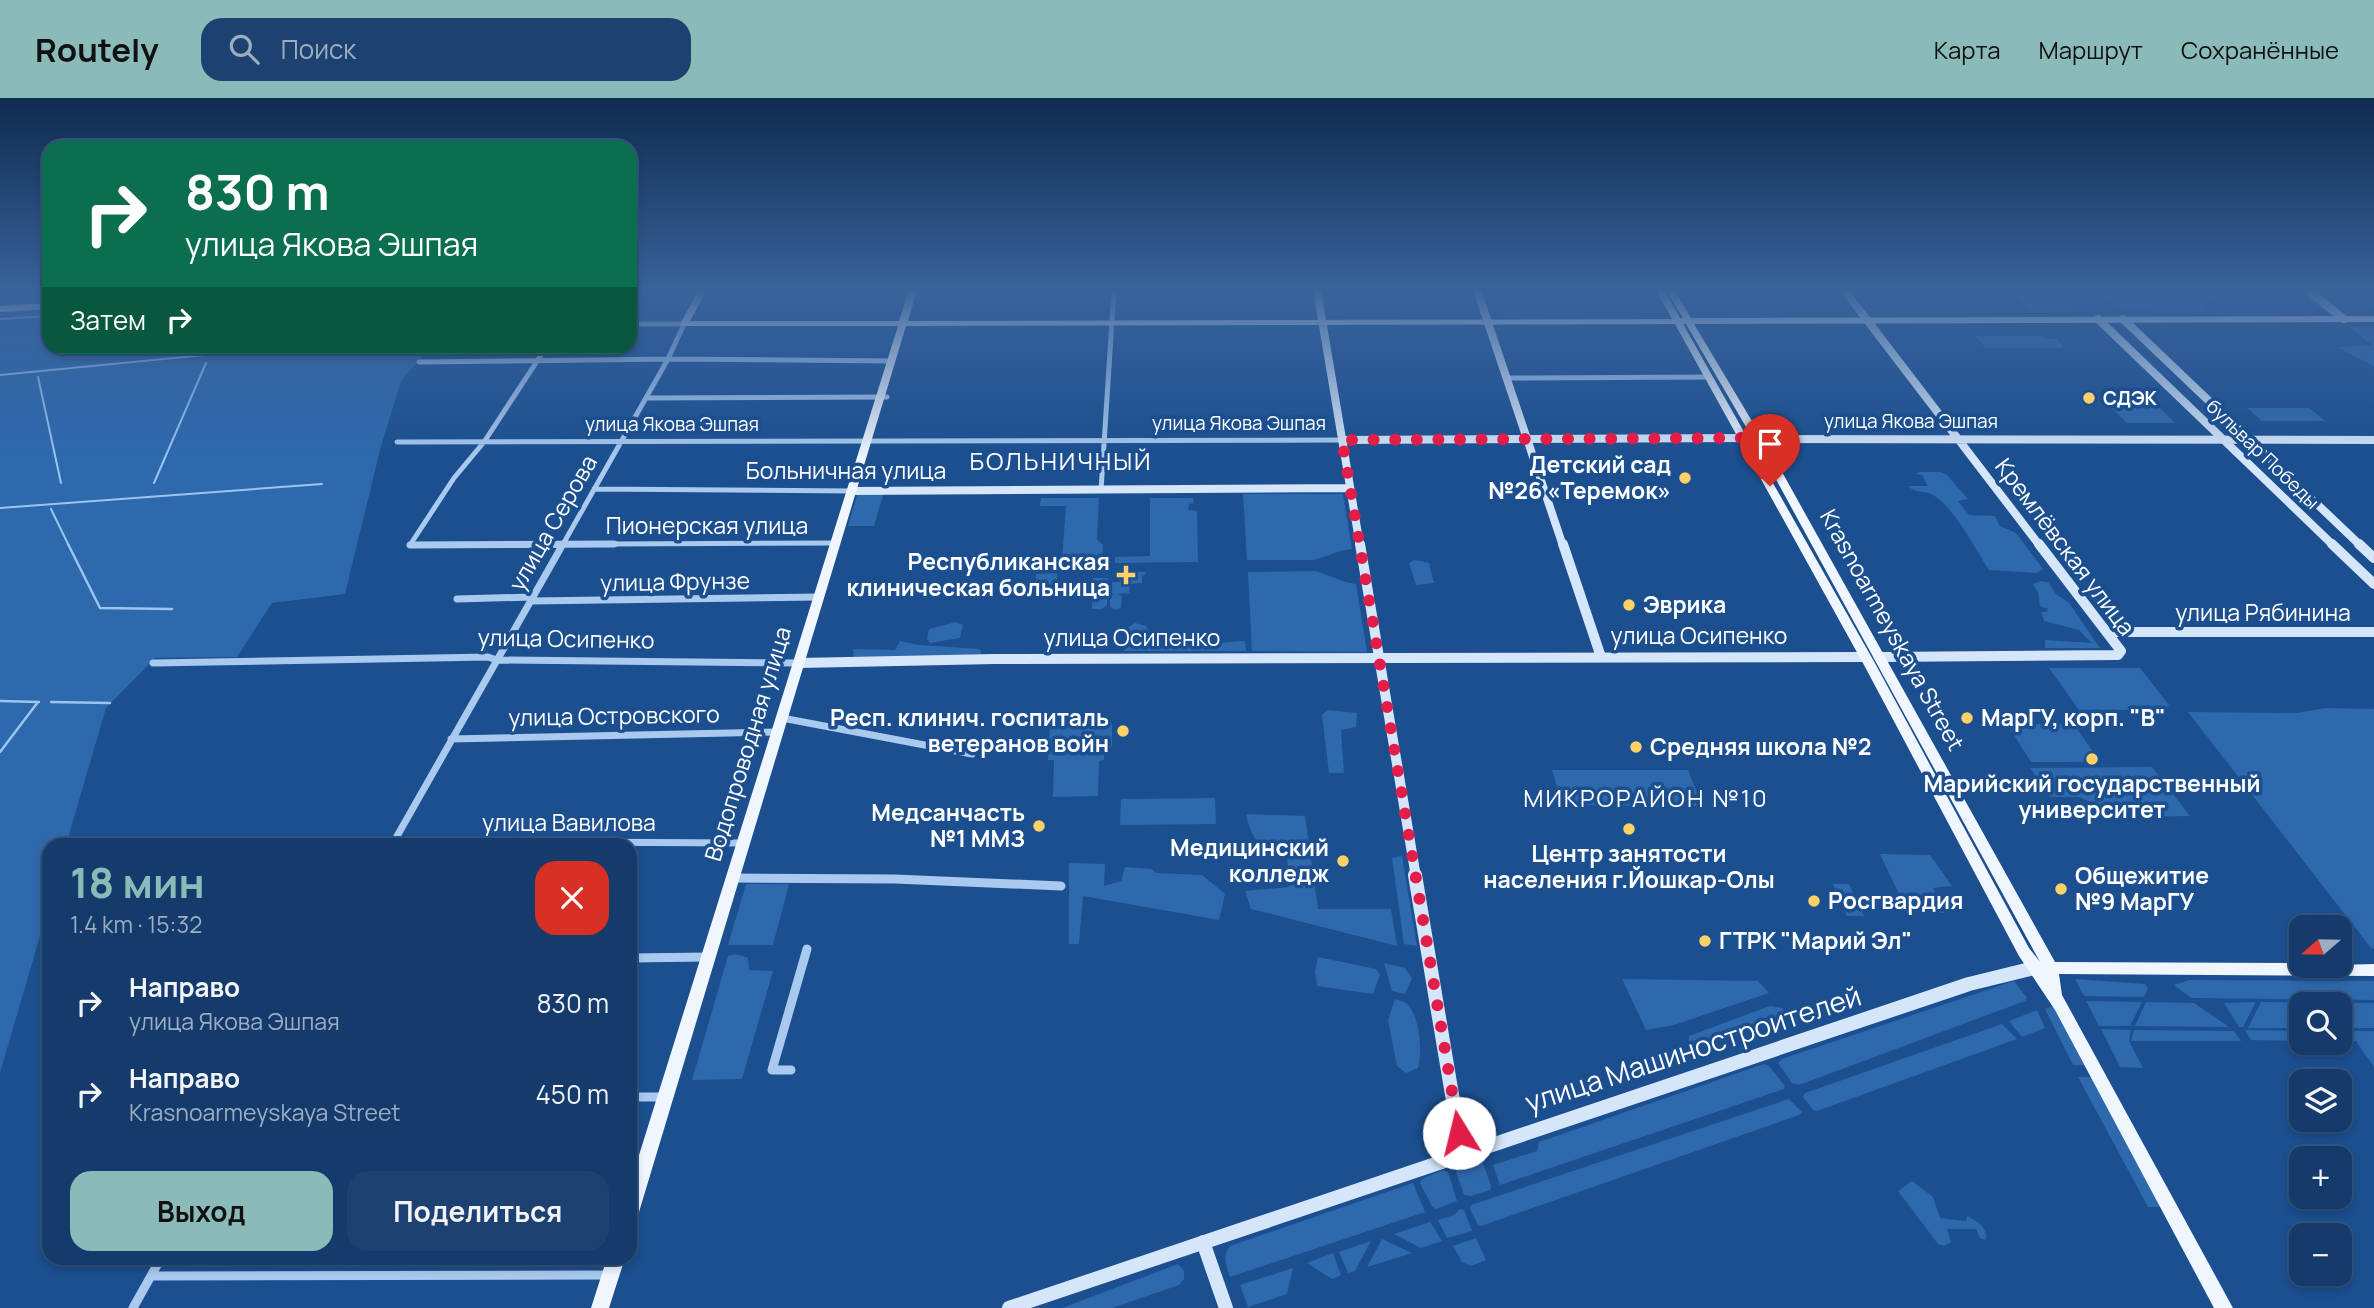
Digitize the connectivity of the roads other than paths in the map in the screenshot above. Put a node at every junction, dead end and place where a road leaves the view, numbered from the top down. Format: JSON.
{"nodes":[{"id":1,"x":674,"y":346,"type":"edge"},
{"id":2,"x":897,"y":346,"type":"edge"},
{"id":3,"x":1110,"y":346,"type":"edge"},
{"id":4,"x":1326,"y":346,"type":"edge"},
{"id":5,"x":1496,"y":346,"type":"edge"},
{"id":6,"x":1694,"y":346,"type":"edge"},
{"id":7,"x":1698,"y":346,"type":"edge"},
{"id":8,"x":1888,"y":346,"type":"edge"},
{"id":9,"x":2127,"y":346,"type":"edge"},
{"id":10,"x":2152,"y":346,"type":"edge"},
{"id":11,"x":542,"y":354,"type":"edge"},
{"id":12,"x":668,"y":359,"type":"junction"},
{"id":13,"x":892,"y":361,"type":"junction"},
{"id":14,"x":419,"y":362,"type":"dead end"},
{"id":15,"x":536,"y":362,"type":"junction"},
{"id":16,"x":1709,"y":377,"type":"junction"},
{"id":17,"x":1507,"y":378,"type":"junction"},
{"id":18,"x":884,"y":397,"type":"junction"},
{"id":19,"x":646,"y":398,"type":"junction"},
{"id":20,"x":1744,"y":438,"type":"junction"},
{"id":21,"x":1528,"y":439,"type":"junction"},
{"id":22,"x":1757,"y":439,"type":"junction"},
{"id":23,"x":1960,"y":439,"type":"junction"},
{"id":24,"x":2224,"y":439,"type":"junction"},
{"id":25,"x":1342,"y":440,"type":"junction"},
{"id":26,"x":2250,"y":440,"type":"junction"},
{"id":27,"x":2374,"y":440,"type":"edge"},
{"id":28,"x":867,"y":441,"type":"junction"},
{"id":29,"x":1104,"y":441,"type":"junction"},
{"id":30,"x":397,"y":442,"type":"dead end"},
{"id":31,"x":484,"y":442,"type":"junction"},
{"id":32,"x":621,"y":442,"type":"junction"},
{"id":33,"x":1350,"y":488,"type":"junction"},
{"id":34,"x":594,"y":489,"type":"junction"},
{"id":35,"x":1101,"y":490,"type":"junction"},
{"id":36,"x":852,"y":491,"type":"junction"},
{"id":37,"x":836,"y":543,"type":"junction"},
{"id":38,"x":562,"y":544,"type":"junction"},
{"id":39,"x":2374,"y":558,"type":"edge"},
{"id":40,"x":2374,"y":584,"type":"edge"},
{"id":41,"x":819,"y":597,"type":"junction"},
{"id":42,"x":457,"y":599,"type":"dead end"},
{"id":43,"x":531,"y":599,"type":"junction"},
{"id":44,"x":2109,"y":632,"type":"junction"},
{"id":45,"x":2374,"y":632,"type":"edge"},
{"id":46,"x":2112,"y":656,"type":"joint"},
{"id":47,"x":1601,"y":657,"type":"junction"},
{"id":48,"x":1872,"y":657,"type":"junction"},
{"id":49,"x":1379,"y":659,"type":"junction"},
{"id":50,"x":496,"y":660,"type":"junction"},
{"id":51,"x":153,"y":663,"type":"dead end"},
{"id":52,"x":799,"y":663,"type":"junction"},
{"id":53,"x":782,"y":718,"type":"junction"},
{"id":54,"x":778,"y":732,"type":"junction"},
{"id":55,"x":451,"y":738,"type":"junction"},
{"id":56,"x":972,"y":754,"type":"dead end"},
{"id":57,"x":396,"y":838,"type":"edge"},
{"id":58,"x":637,"y":842,"type":"edge"},
{"id":59,"x":744,"y":842,"type":"junction"},
{"id":60,"x":733,"y":878,"type":"junction"},
{"id":61,"x":1061,"y":886,"type":"dead end"},
{"id":62,"x":807,"y":949,"type":"dead end"},
{"id":63,"x":709,"y":957,"type":"junction"},
{"id":64,"x":637,"y":958,"type":"edge"},
{"id":65,"x":2042,"y":968,"type":"junction"},
{"id":66,"x":2374,"y":970,"type":"edge"},
{"id":67,"x":791,"y":1070,"type":"dead end"},
{"id":68,"x":637,"y":1097,"type":"edge"},
{"id":69,"x":665,"y":1097,"type":"junction"},
{"id":70,"x":1462,"y":1154,"type":"junction"},
{"id":71,"x":637,"y":1189,"type":"edge"},
{"id":72,"x":1203,"y":1242,"type":"junction"},
{"id":73,"x":157,"y":1265,"type":"edge"},
{"id":74,"x":613,"y":1267,"type":"edge"},
{"id":75,"x":151,"y":1276,"type":"junction"},
{"id":76,"x":134,"y":1308,"type":"edge"},
{"id":77,"x":600,"y":1308,"type":"edge"},
{"id":78,"x":1009,"y":1308,"type":"edge"},
{"id":79,"x":1226,"y":1308,"type":"edge"},
{"id":80,"x":2224,"y":1308,"type":"edge"}],
"edges":[{"from":1,"to":12,"type":"street","name":"улица Серова"},
{"from":2,"to":13,"type":"main road","name":"Водопроводная улица"},
{"from":3,"to":29,"type":"street"},
{"from":4,"to":25,"type":"street"},
{"from":5,"to":17,"type":"street"},
{"from":6,"to":16,"type":"main road","name":"Krasnoarmeyskaya Street"},
{"from":7,"to":22,"type":"main road","name":"Krasnoarmeyskaya Street"},
{"from":8,"to":23,"type":"street","name":"Кремлёвская улица"},
{"from":9,"to":24,"type":"street","name":"бульвар Победы"},
{"from":10,"to":26,"type":"street","name":"бульвар Победы"},
{"from":11,"to":15,"type":"street"},
{"from":12,"to":13,"type":"street"},
{"from":12,"to":15,"type":"street"},
{"from":12,"to":19,"type":"street","name":"улица Серова"},
{"from":13,"to":18,"type":"main road","name":"Водопроводная улица"},
{"from":14,"to":15,"type":"street"},
{"from":15,"to":31,"type":"street"},
{"from":16,"to":17,"type":"street"},
{"from":16,"to":20,"type":"main road","name":"Krasnoarmeyskaya Street"},
{"from":17,"to":21,"type":"street"},
{"from":18,"to":19,"type":"street"},
{"from":18,"to":28,"type":"main road","name":"Водопроводная улица"},
{"from":19,"to":32,"type":"street","name":"улица Серова"},
{"from":20,"to":21,"type":"street","name":"улица Якова Эшпая"},
{"from":20,"to":22,"type":"main road","name":"улица Якова Эшпая"},
{"from":20,"to":48,"type":"main road","name":"Krasnoarmeyskaya Street"},
{"from":21,"to":25,"type":"street","name":"улица Якова Эшпая"},
{"from":21,"to":47,"type":"street"},
{"from":22,"to":23,"type":"street","name":"улица Якова Эшпая"},
{"from":22,"to":48,"type":"main road","name":"Krasnoarmeyskaya Street"},
{"from":23,"to":24,"type":"street","name":"улица Якова Эшпая"},
{"from":23,"to":44,"type":"street","name":"Кремлёвская улица"},
{"from":24,"to":26,"type":"street","name":"улица Якова Эшпая"},
{"from":24,"to":40,"type":"street","name":"бульвар Победы"},
{"from":25,"to":29,"type":"street","name":"улица Якова Эшпая"},
{"from":25,"to":33,"type":"street"},
{"from":26,"to":27,"type":"street","name":"улица Якова Эшпая"},
{"from":26,"to":39,"type":"street","name":"бульвар Победы"},
{"from":28,"to":29,"type":"street","name":"улица Якова Эшпая"},
{"from":28,"to":32,"type":"street","name":"улица Якова Эшпая"},
{"from":28,"to":36,"type":"main road","name":"Водопроводная улица"},
{"from":29,"to":35,"type":"street"},
{"from":30,"to":31,"type":"street","name":"улица Якова Эшпая"},
{"from":31,"to":32,"type":"street","name":"улица Якова Эшпая"},
{"from":31,"to":38,"type":"street","name":"Пионерская улица"},
{"from":32,"to":34,"type":"street","name":"улица Серова"},
{"from":33,"to":35,"type":"street","name":"Больничная улица"},
{"from":33,"to":49,"type":"street"},
{"from":34,"to":36,"type":"street","name":"Больничная улица"},
{"from":34,"to":38,"type":"street","name":"улица Серова"},
{"from":35,"to":36,"type":"street","name":"Больничная улица"},
{"from":36,"to":37,"type":"main road","name":"Водопроводная улица"},
{"from":37,"to":38,"type":"street","name":"Пионерская улица"},
{"from":37,"to":41,"type":"main road","name":"Водопроводная улица"},
{"from":38,"to":43,"type":"street","name":"улица Серова"},
{"from":41,"to":43,"type":"street","name":"улица Фрунзе"},
{"from":41,"to":52,"type":"main road","name":"Водопроводная улица"},
{"from":42,"to":43,"type":"street","name":"улица Фрунзе"},
{"from":43,"to":50,"type":"street","name":"улица Серова"},
{"from":44,"to":45,"type":"street","name":"улица Рябинина"},
{"from":44,"to":46,"type":"street","name":"Кремлёвская улица"},
{"from":46,"to":48,"type":"street","name":"улица Осипенко"},
{"from":47,"to":48,"type":"street","name":"улица Осипенко"},
{"from":47,"to":49,"type":"street","name":"улица Осипенко"},
{"from":48,"to":65,"type":"main road","name":"Krasnoarmeyskaya Street"},
{"from":49,"to":52,"type":"street","name":"улица Осипенко"},
{"from":49,"to":70,"type":"street"},
{"from":50,"to":51,"type":"street","name":"улица Осипенко"},
{"from":50,"to":52,"type":"street","name":"улица Осипенко"},
{"from":50,"to":55,"type":"street","name":"улица Серова"},
{"from":52,"to":53,"type":"main road","name":"Водопроводная улица"},
{"from":53,"to":54,"type":"main road","name":"Водопроводная улица"},
{"from":53,"to":56,"type":"street"},
{"from":54,"to":55,"type":"street","name":"улица Островского"},
{"from":54,"to":59,"type":"main road","name":"Водопроводная улица"},
{"from":55,"to":57,"type":"street","name":"улица Серова"},
{"from":58,"to":59,"type":"street","name":"улица Вавилова"},
{"from":59,"to":60,"type":"main road","name":"Водопроводная улица"},
{"from":60,"to":61,"type":"street"},
{"from":60,"to":63,"type":"main road","name":"Водопроводная улица"},
{"from":62,"to":67,"type":"street"},
{"from":63,"to":64,"type":"street"},
{"from":63,"to":69,"type":"main road","name":"Водопроводная улица"},
{"from":65,"to":66,"type":"main road","name":"улица Машиностроителей"},
{"from":65,"to":70,"type":"street","name":"улица Машиностроителей"},
{"from":65,"to":80,"type":"main road","name":"Krasnoarmeyskaya Street"},
{"from":68,"to":69,"type":"street"},
{"from":69,"to":71,"type":"main road","name":"Водопроводная улица"},
{"from":70,"to":72,"type":"street","name":"улица Машиностроителей"},
{"from":72,"to":78,"type":"street","name":"улица Машиностроителей"},
{"from":72,"to":79,"type":"street"},
{"from":73,"to":75,"type":"street"},
{"from":74,"to":75,"type":"street"},
{"from":74,"to":77,"type":"main road"},
{"from":75,"to":76,"type":"street"}]}
